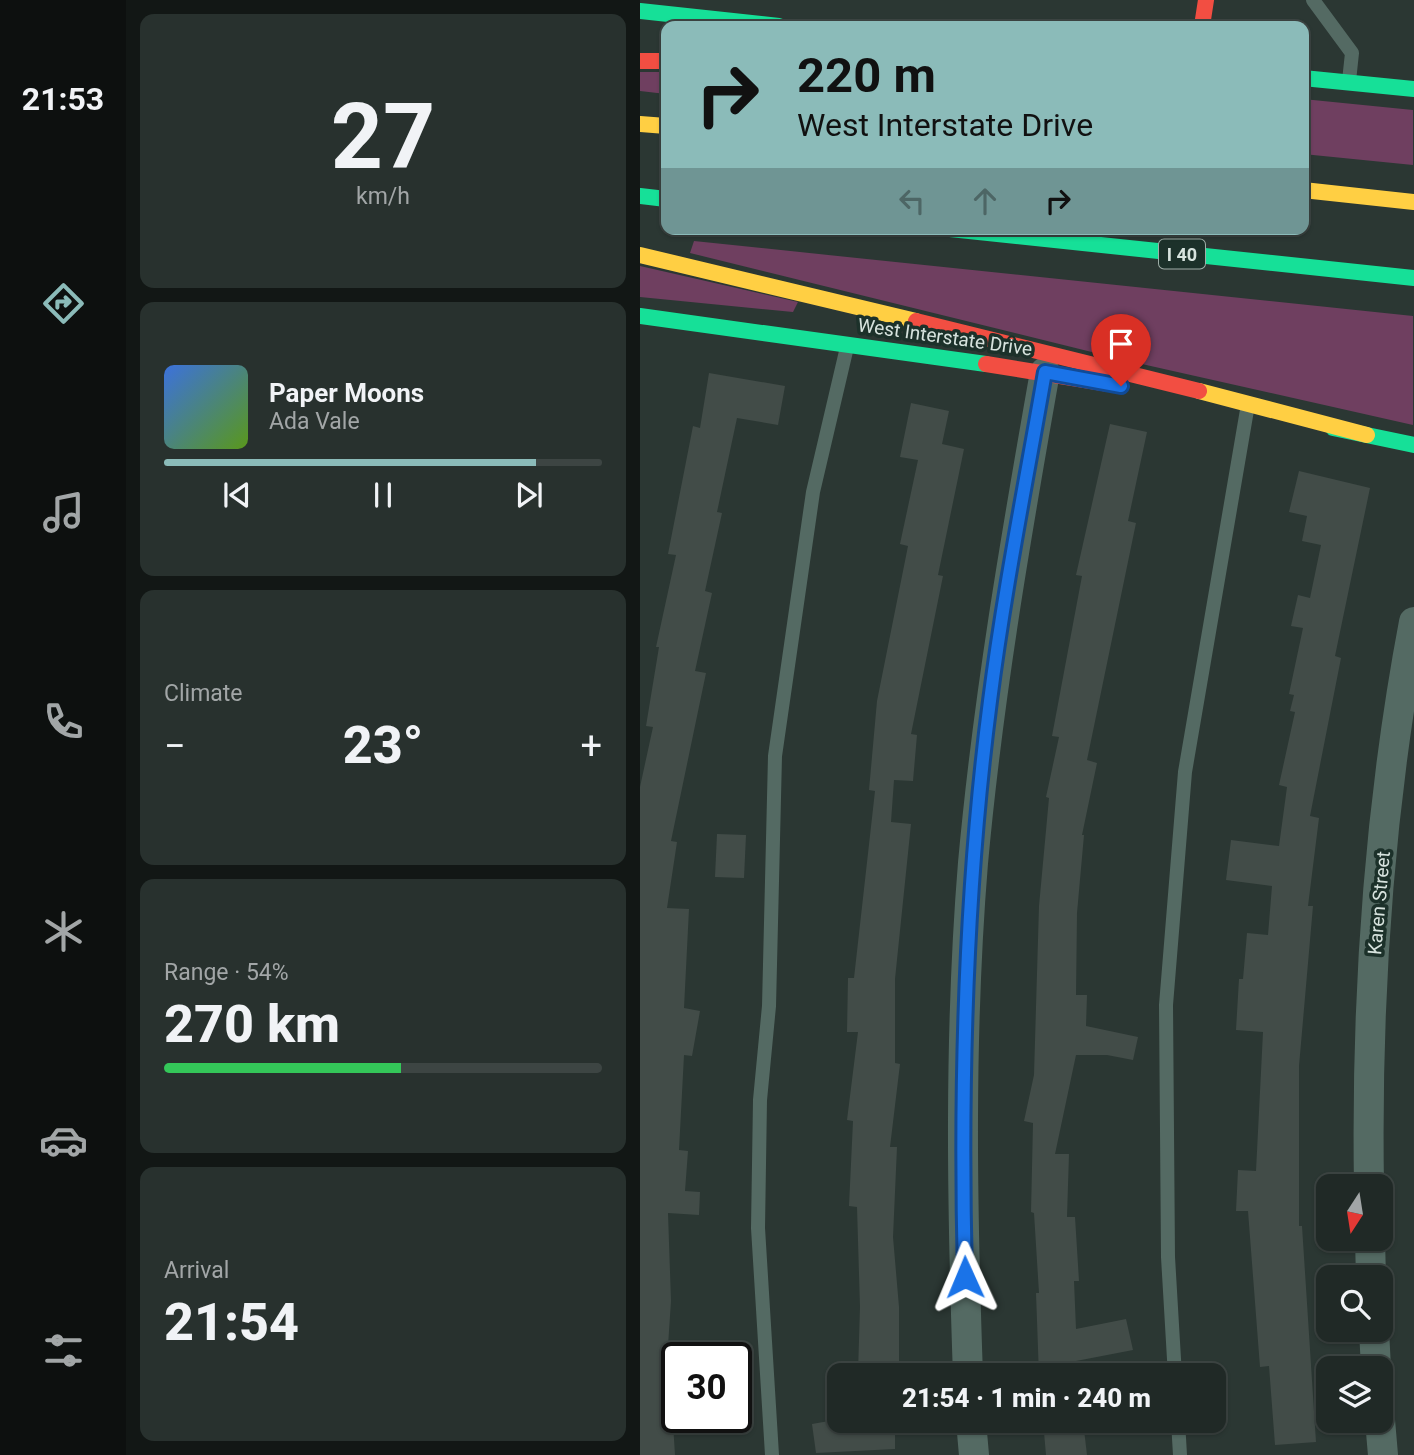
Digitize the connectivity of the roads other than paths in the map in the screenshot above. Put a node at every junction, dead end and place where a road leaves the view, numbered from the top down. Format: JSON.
{"nodes":[{"id":1,"x":1206,"y":0,"type":"edge"},
{"id":2,"x":1313,"y":0,"type":"edge"},
{"id":3,"x":640,"y":11,"type":"edge"},
{"id":4,"x":733,"y":21,"type":"edge"},
{"id":5,"x":1203,"y":21,"type":"edge"},
{"id":6,"x":640,"y":61,"type":"edge"},
{"id":7,"x":661,"y":61,"type":"edge"},
{"id":8,"x":1309,"y":79,"type":"edge"},
{"id":9,"x":1349,"y":83,"type":"junction"},
{"id":10,"x":1414,"y":89,"type":"edge"},
{"id":11,"x":640,"y":124,"type":"edge"},
{"id":12,"x":661,"y":126,"type":"edge"},
{"id":13,"x":1309,"y":191,"type":"edge"},
{"id":14,"x":640,"y":196,"type":"edge"},
{"id":15,"x":661,"y":198,"type":"edge"},
{"id":16,"x":1414,"y":202,"type":"edge"},
{"id":17,"x":1007,"y":235,"type":"edge"},
{"id":18,"x":640,"y":254,"type":"edge"},
{"id":19,"x":1414,"y":278,"type":"edge"},
{"id":20,"x":641,"y":320,"type":"edge"},
{"id":21,"x":847,"y":345,"type":"junction"},
{"id":22,"x":1045,"y":372,"type":"junction"},
{"id":23,"x":1247,"y":410,"type":"junction"},
{"id":24,"x":1367,"y":435,"type":"junction"},
{"id":25,"x":1414,"y":444,"type":"edge"},
{"id":26,"x":1414,"y":622,"type":"edge"},
{"id":27,"x":1369,"y":1174,"type":"edge"},
{"id":28,"x":968,"y":1363,"type":"edge"},
{"id":29,"x":1174,"y":1363,"type":"edge"},
{"id":30,"x":972,"y":1433,"type":"edge"},
{"id":31,"x":1179,"y":1433,"type":"edge"},
{"id":32,"x":1381,"y":1433,"type":"edge"},
{"id":33,"x":772,"y":1455,"type":"edge"},
{"id":34,"x":974,"y":1455,"type":"edge"},
{"id":35,"x":1180,"y":1455,"type":"edge"},
{"id":36,"x":1383,"y":1455,"type":"edge"}],
"edges":[{"from":1,"to":5,"type":"main road"},
{"from":2,"to":9,"type":"lane"},
{"from":3,"to":4,"type":"main road"},
{"from":6,"to":7,"type":"main road"},
{"from":8,"to":9,"type":"main road"},
{"from":9,"to":10,"type":"main road"},
{"from":11,"to":12,"type":"main road"},
{"from":13,"to":16,"type":"main road"},
{"from":14,"to":15,"type":"main road"},
{"from":17,"to":19,"type":"main road","number":"I 40"},
{"from":18,"to":24,"type":"main road"},
{"from":20,"to":21,"type":"main road","name":"West Interstate Drive"},
{"from":21,"to":22,"type":"main road","name":"West Interstate Drive"},
{"from":21,"to":33,"type":"lane"},
{"from":22,"to":23,"type":"main road","name":"West Interstate Drive"},
{"from":22,"to":28,"type":"street"},
{"from":23,"to":24,"type":"main road","name":"West Interstate Drive"},
{"from":23,"to":29,"type":"lane"},
{"from":24,"to":25,"type":"main road"},
{"from":26,"to":27,"type":"street","name":"Karen Street"},
{"from":30,"to":34,"type":"street"},
{"from":31,"to":35,"type":"lane"},
{"from":32,"to":36,"type":"street"}]}
